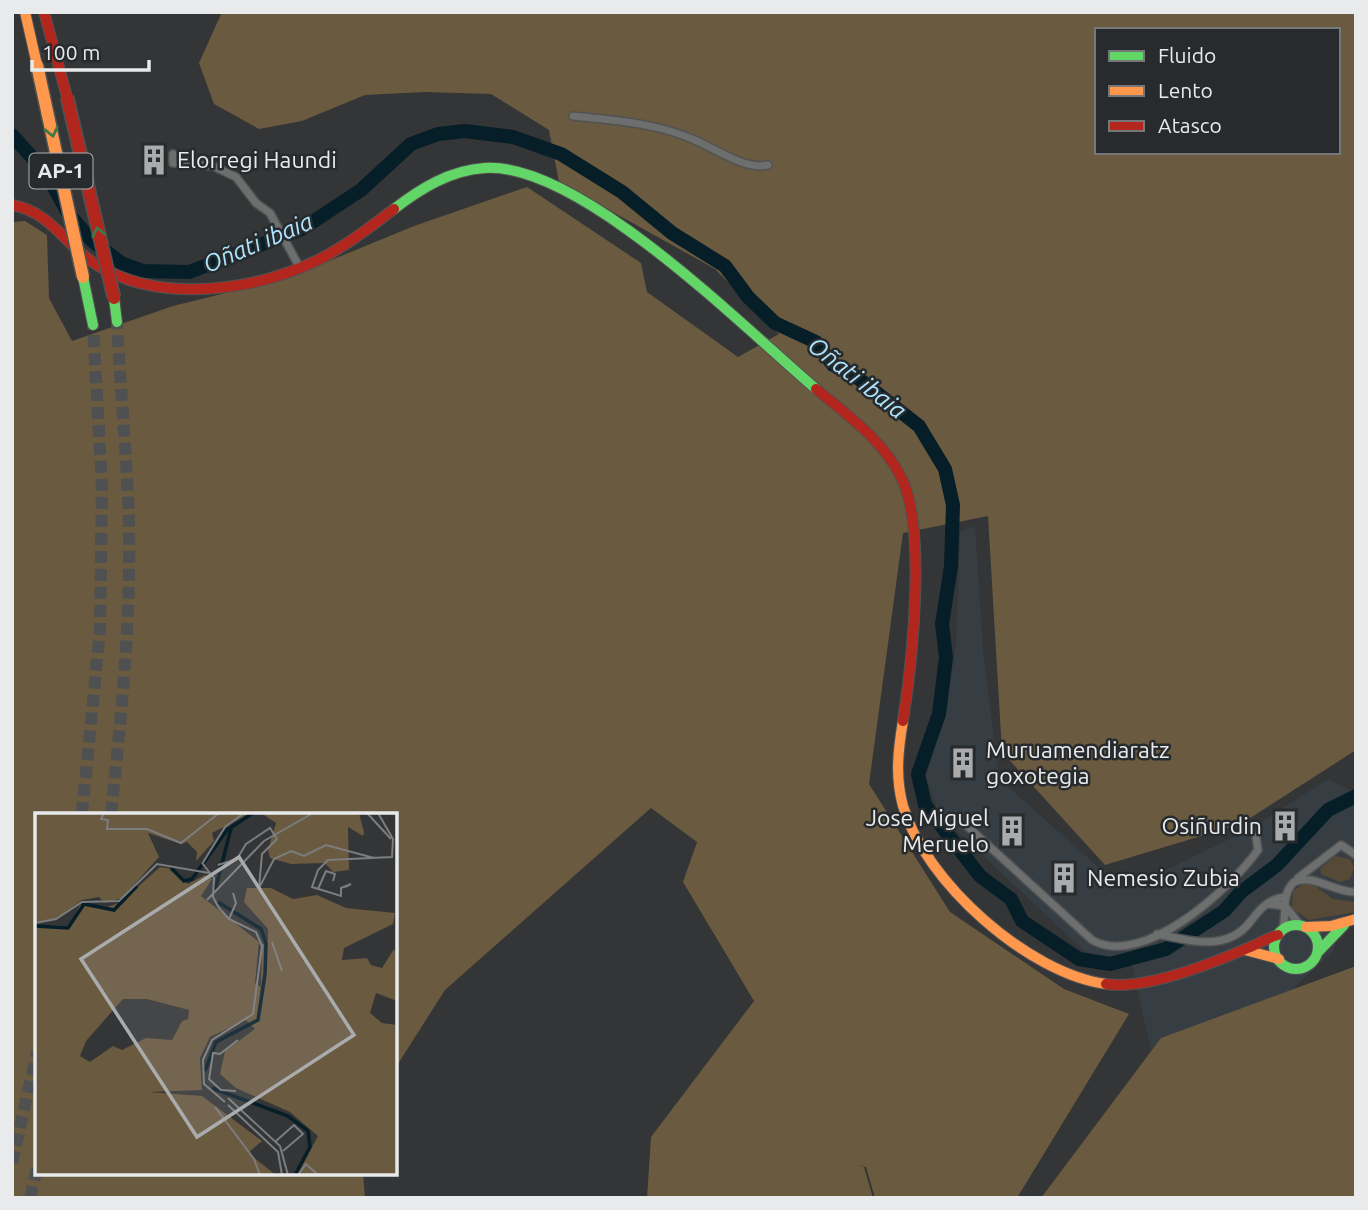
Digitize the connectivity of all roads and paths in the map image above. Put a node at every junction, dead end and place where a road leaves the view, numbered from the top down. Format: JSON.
{"nodes":[{"id":1,"x":25,"y":12,"type":"edge"},
{"id":2,"x":44,"y":12,"type":"edge"},
{"id":3,"x":573,"y":116,"type":"dead end"},
{"id":4,"x":173,"y":154,"type":"dead end"},
{"id":5,"x":768,"y":164,"type":"dead end"},
{"id":6,"x":12,"y":205,"type":"edge"},
{"id":7,"x":300,"y":268,"type":"junction"},
{"id":8,"x":117,"y":322,"type":"tunnel mouth"},
{"id":9,"x":93,"y":326,"type":"tunnel mouth"},
{"id":10,"x":967,"y":826,"type":"dead end"},
{"id":11,"x":1256,"y":837,"type":"dead end"},
{"id":12,"x":1356,"y":855,"type":"edge"},
{"id":13,"x":1294,"y":882,"type":"junction"},
{"id":14,"x":1356,"y":892,"type":"edge"},
{"id":15,"x":1285,"y":897,"type":"junction"},
{"id":16,"x":1266,"y":904,"type":"junction"},
{"id":17,"x":1285,"y":906,"type":"junction"},
{"id":18,"x":1351,"y":921,"type":"edge"},
{"id":19,"x":1303,"y":926,"type":"junction"},
{"id":20,"x":1280,"y":933,"type":"junction"},
{"id":21,"x":1157,"y":934,"type":"junction"},
{"id":22,"x":1244,"y":950,"type":"junction"},
{"id":23,"x":1317,"y":954,"type":"junction"},
{"id":24,"x":1279,"y":959,"type":"junction"}],
"edges":[{"from":1,"to":9,"type":"main road","number":"AP-1","one_way":true,"bridge":true},
{"from":8,"to":2,"type":"main road","number":"AP-1","one_way":true,"bridge":true},
{"from":3,"to":5,"type":"street"},
{"from":4,"to":7,"type":"street"},
{"from":6,"to":7,"type":"main road"},
{"from":7,"to":22,"type":"main road"},
{"from":10,"to":21,"type":"street"},
{"from":11,"to":21,"type":"street"},
{"from":12,"to":13,"type":"street"},
{"from":13,"to":14,"type":"street"},
{"from":13,"to":15,"type":"street"},
{"from":15,"to":16,"type":"street"},
{"from":15,"to":17,"type":"street"},
{"from":16,"to":17,"type":"street"},
{"from":16,"to":21,"type":"street"},
{"from":17,"to":19,"type":"street"},
{"from":17,"to":20,"type":"street"},
{"from":18,"to":19,"type":"main road"},
{"from":18,"to":23,"type":"main road"},
{"from":19,"to":20,"type":"main road"},
{"from":19,"to":23,"type":"main road"},
{"from":20,"to":22,"type":"main road"},
{"from":20,"to":24,"type":"main road"},
{"from":22,"to":24,"type":"main road"},
{"from":23,"to":24,"type":"main road"}]}
